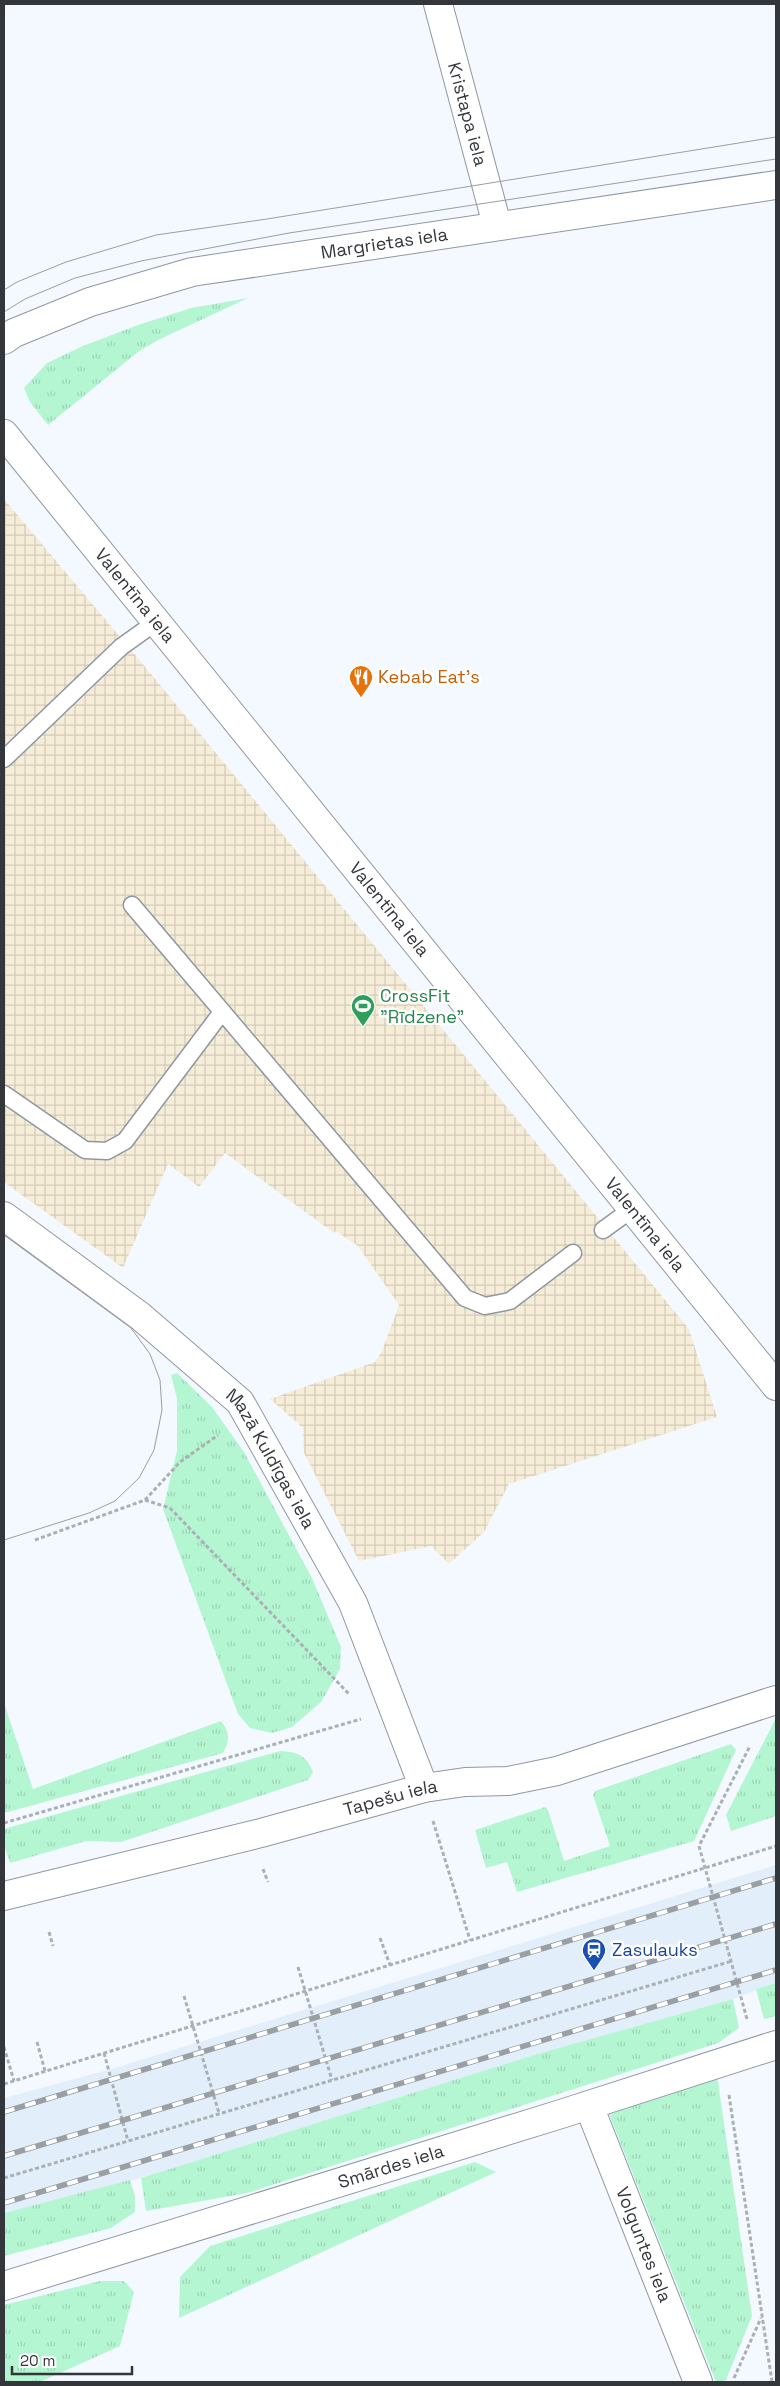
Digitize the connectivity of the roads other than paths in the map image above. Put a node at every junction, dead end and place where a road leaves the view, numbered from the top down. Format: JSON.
{"nodes":[{"id":1,"x":438,"y":4,"type":"edge"},
{"id":2,"x":776,"y":185,"type":"edge"},
{"id":3,"x":497,"y":225,"type":"junction"},
{"id":4,"x":7,"y":329,"type":"edge"},
{"id":5,"x":4,"y":434,"type":"edge"},
{"id":6,"x":156,"y":622,"type":"junction"},
{"id":7,"x":4,"y":759,"type":"edge"},
{"id":8,"x":132,"y":905,"type":"dead end"},
{"id":9,"x":222,"y":1012,"type":"junction"},
{"id":10,"x":4,"y":1094,"type":"edge"},
{"id":11,"x":632,"y":1208,"type":"junction"},
{"id":12,"x":4,"y":1216,"type":"edge"},
{"id":13,"x":603,"y":1230,"type":"dead end"},
{"id":14,"x":573,"y":1253,"type":"dead end"},
{"id":15,"x":776,"y":1386,"type":"edge"},
{"id":16,"x":766,"y":1704,"type":"edge"},
{"id":17,"x":424,"y":1788,"type":"junction"},
{"id":18,"x":4,"y":1896,"type":"edge"},
{"id":19,"x":776,"y":2045,"type":"edge"},
{"id":20,"x":589,"y":2106,"type":"junction"},
{"id":21,"x":4,"y":2286,"type":"edge"},
{"id":22,"x":698,"y":2382,"type":"edge"}],
"edges":[{"from":1,"to":3,"type":"street","name":"Kristapa iela"},
{"from":2,"to":3,"type":"street","name":"Margrietas iela"},
{"from":3,"to":4,"type":"street","name":"Margrietas iela"},
{"from":5,"to":6,"type":"street","name":"Valentīna iela"},
{"from":6,"to":7,"type":"lane"},
{"from":6,"to":11,"type":"street","name":"Valentīna iela"},
{"from":8,"to":9,"type":"lane"},
{"from":9,"to":10,"type":"lane"},
{"from":9,"to":14,"type":"lane"},
{"from":11,"to":13,"type":"lane"},
{"from":11,"to":15,"type":"street","name":"Valentīna iela"},
{"from":12,"to":17,"type":"street","name":"Mazā Kuldīgas iela"},
{"from":16,"to":17,"type":"street","name":"Tapešu iela"},
{"from":17,"to":18,"type":"street","name":"Tapešu iela"},
{"from":19,"to":20,"type":"street","name":"Smārdes iela"},
{"from":20,"to":21,"type":"street","name":"Smārdes iela"},
{"from":20,"to":22,"type":"street","name":"Volguntes iela"}]}
